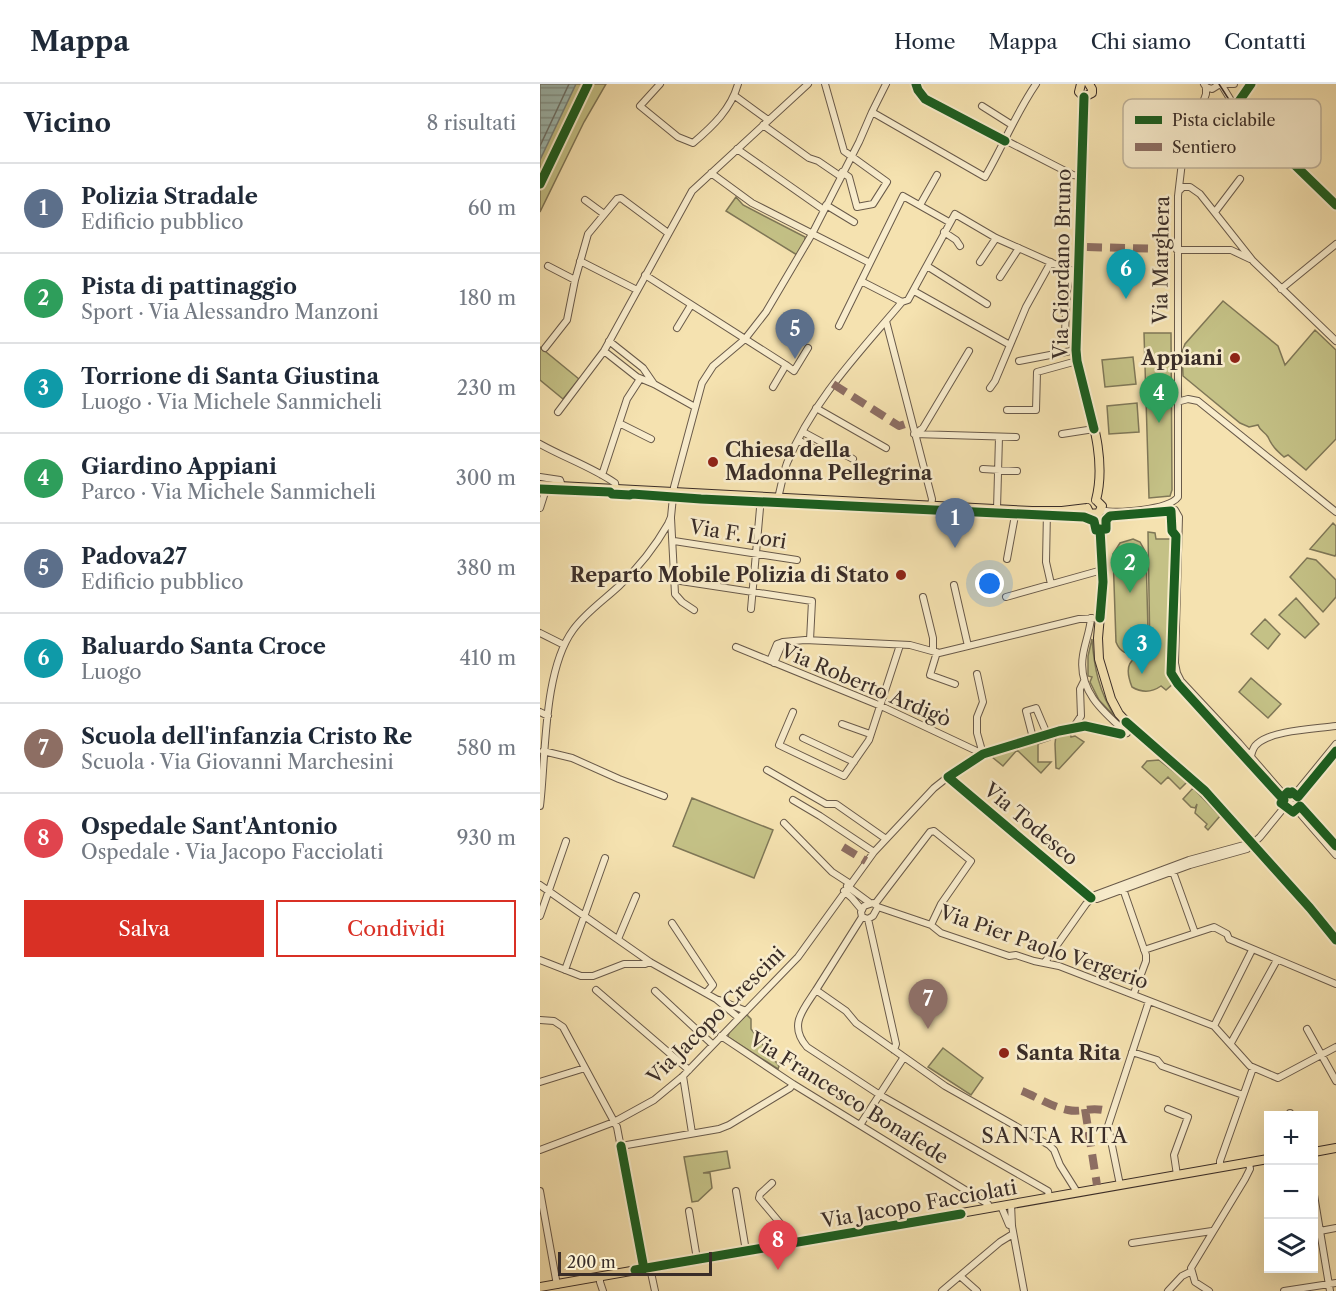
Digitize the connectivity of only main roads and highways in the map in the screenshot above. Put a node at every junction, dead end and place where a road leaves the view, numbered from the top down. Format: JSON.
{"nodes":[{"id":1,"x":1081,"y":84,"type":"edge"},
{"id":2,"x":1093,"y":85,"type":"edge"},
{"id":3,"x":1084,"y":97,"type":"junction"},
{"id":4,"x":543,"y":485,"type":"edge"},
{"id":5,"x":1096,"y":500,"type":"junction"},
{"id":6,"x":1087,"y":507,"type":"junction"},
{"id":7,"x":1099,"y":512,"type":"junction"},
{"id":8,"x":1336,"y":940,"type":"edge"},
{"id":9,"x":1336,"y":1148,"type":"edge"},
{"id":10,"x":1318,"y":1151,"type":"edge"},
{"id":11,"x":1264,"y":1160,"type":"edge"},
{"id":12,"x":540,"y":1287,"type":"edge"},
{"id":13,"x":555,"y":1287,"type":"edge"}],
"edges":[{"from":1,"to":3,"type":"main road","name":"Via Giordano Bruno"},
{"from":2,"to":3,"type":"main road"},
{"from":3,"to":5,"type":"main road","name":"Via Giordano Bruno"},
{"from":4,"to":6,"type":"main road"},
{"from":5,"to":6,"type":"main road"},
{"from":5,"to":7,"type":"main road"},
{"from":6,"to":7,"type":"main road"},
{"from":7,"to":8,"type":"main road"},
{"from":9,"to":10,"type":"main road"},
{"from":11,"to":13,"type":"main road","name":"Via Jacopo Facciolati"},
{"from":12,"to":13,"type":"main road","name":"Via Jacopo Facciolati"}]}
